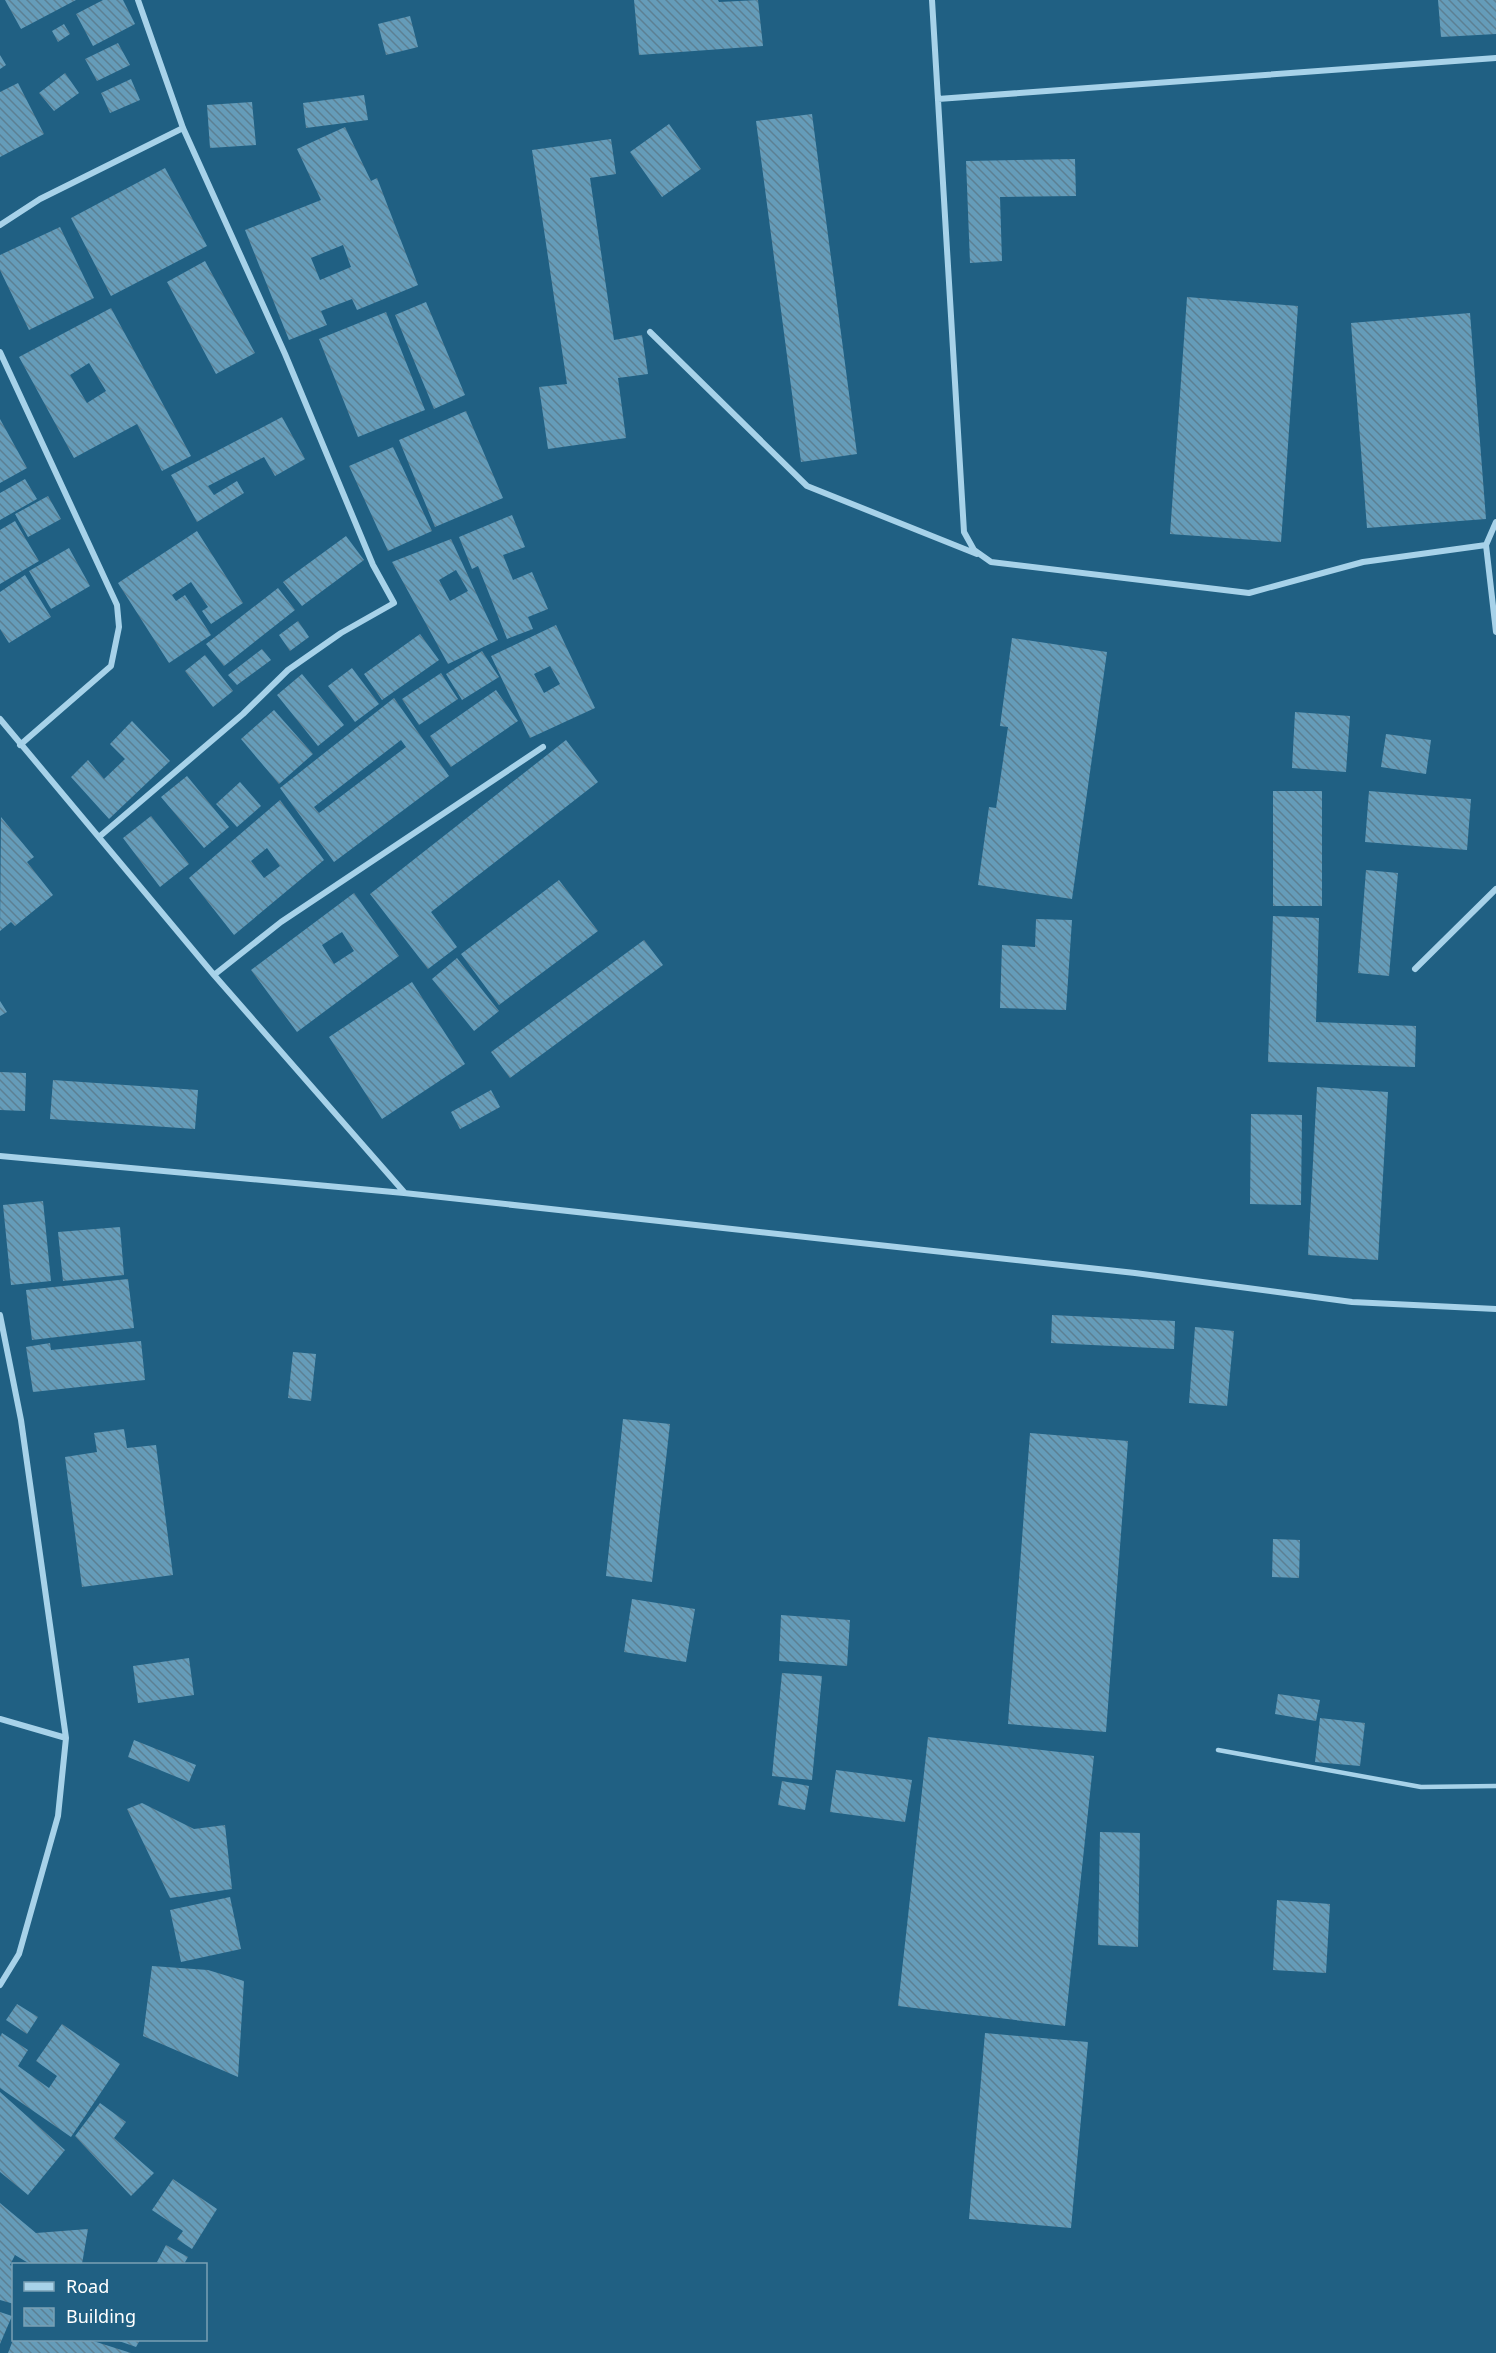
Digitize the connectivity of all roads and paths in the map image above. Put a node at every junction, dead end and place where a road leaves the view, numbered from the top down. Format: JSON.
{"nodes":[{"id":1,"x":138,"y":0,"type":"edge"},
{"id":2,"x":932,"y":0,"type":"edge"},
{"id":3,"x":1496,"y":58,"type":"edge"},
{"id":4,"x":938,"y":99,"type":"junction"},
{"id":5,"x":183,"y":128,"type":"junction"},
{"id":6,"x":0,"y":225,"type":"edge"},
{"id":7,"x":650,"y":332,"type":"dead end"},
{"id":8,"x":0,"y":352,"type":"edge"},
{"id":9,"x":1496,"y":522,"type":"edge"},
{"id":10,"x":1486,"y":545,"type":"junction"},
{"id":11,"x":984,"y":557,"type":"junction"},
{"id":12,"x":1496,"y":632,"type":"edge"},
{"id":13,"x":0,"y":719,"type":"edge"},
{"id":14,"x":20,"y":745,"type":"junction"},
{"id":15,"x":543,"y":747,"type":"dead end"},
{"id":16,"x":99,"y":837,"type":"junction"},
{"id":17,"x":1496,"y":889,"type":"edge"},
{"id":18,"x":1415,"y":969,"type":"dead end"},
{"id":19,"x":214,"y":975,"type":"junction"},
{"id":20,"x":0,"y":1156,"type":"edge"},
{"id":21,"x":404,"y":1193,"type":"junction"},
{"id":22,"x":1496,"y":1309,"type":"edge"},
{"id":23,"x":0,"y":1315,"type":"edge"},
{"id":24,"x":0,"y":1719,"type":"edge"},
{"id":25,"x":66,"y":1738,"type":"junction"},
{"id":26,"x":1218,"y":1750,"type":"dead end"},
{"id":27,"x":1496,"y":1786,"type":"edge"},
{"id":28,"x":0,"y":1985,"type":"edge"}],
"edges":[{"from":1,"to":5,"type":"street"},
{"from":2,"to":4,"type":"street"},
{"from":3,"to":4,"type":"street"},
{"from":4,"to":11,"type":"street"},
{"from":5,"to":6,"type":"street"},
{"from":5,"to":16,"type":"street"},
{"from":7,"to":11,"type":"street"},
{"from":8,"to":14,"type":"street"},
{"from":9,"to":10,"type":"street"},
{"from":10,"to":11,"type":"street"},
{"from":10,"to":12,"type":"street"},
{"from":13,"to":14,"type":"street"},
{"from":14,"to":16,"type":"street"},
{"from":15,"to":19,"type":"street"},
{"from":16,"to":19,"type":"street"},
{"from":17,"to":18,"type":"street"},
{"from":19,"to":21,"type":"street"},
{"from":20,"to":21,"type":"street"},
{"from":21,"to":22,"type":"street"},
{"from":23,"to":25,"type":"street"},
{"from":24,"to":25,"type":"street"},
{"from":25,"to":28,"type":"street"},
{"from":26,"to":27,"type":"lane"}]}
